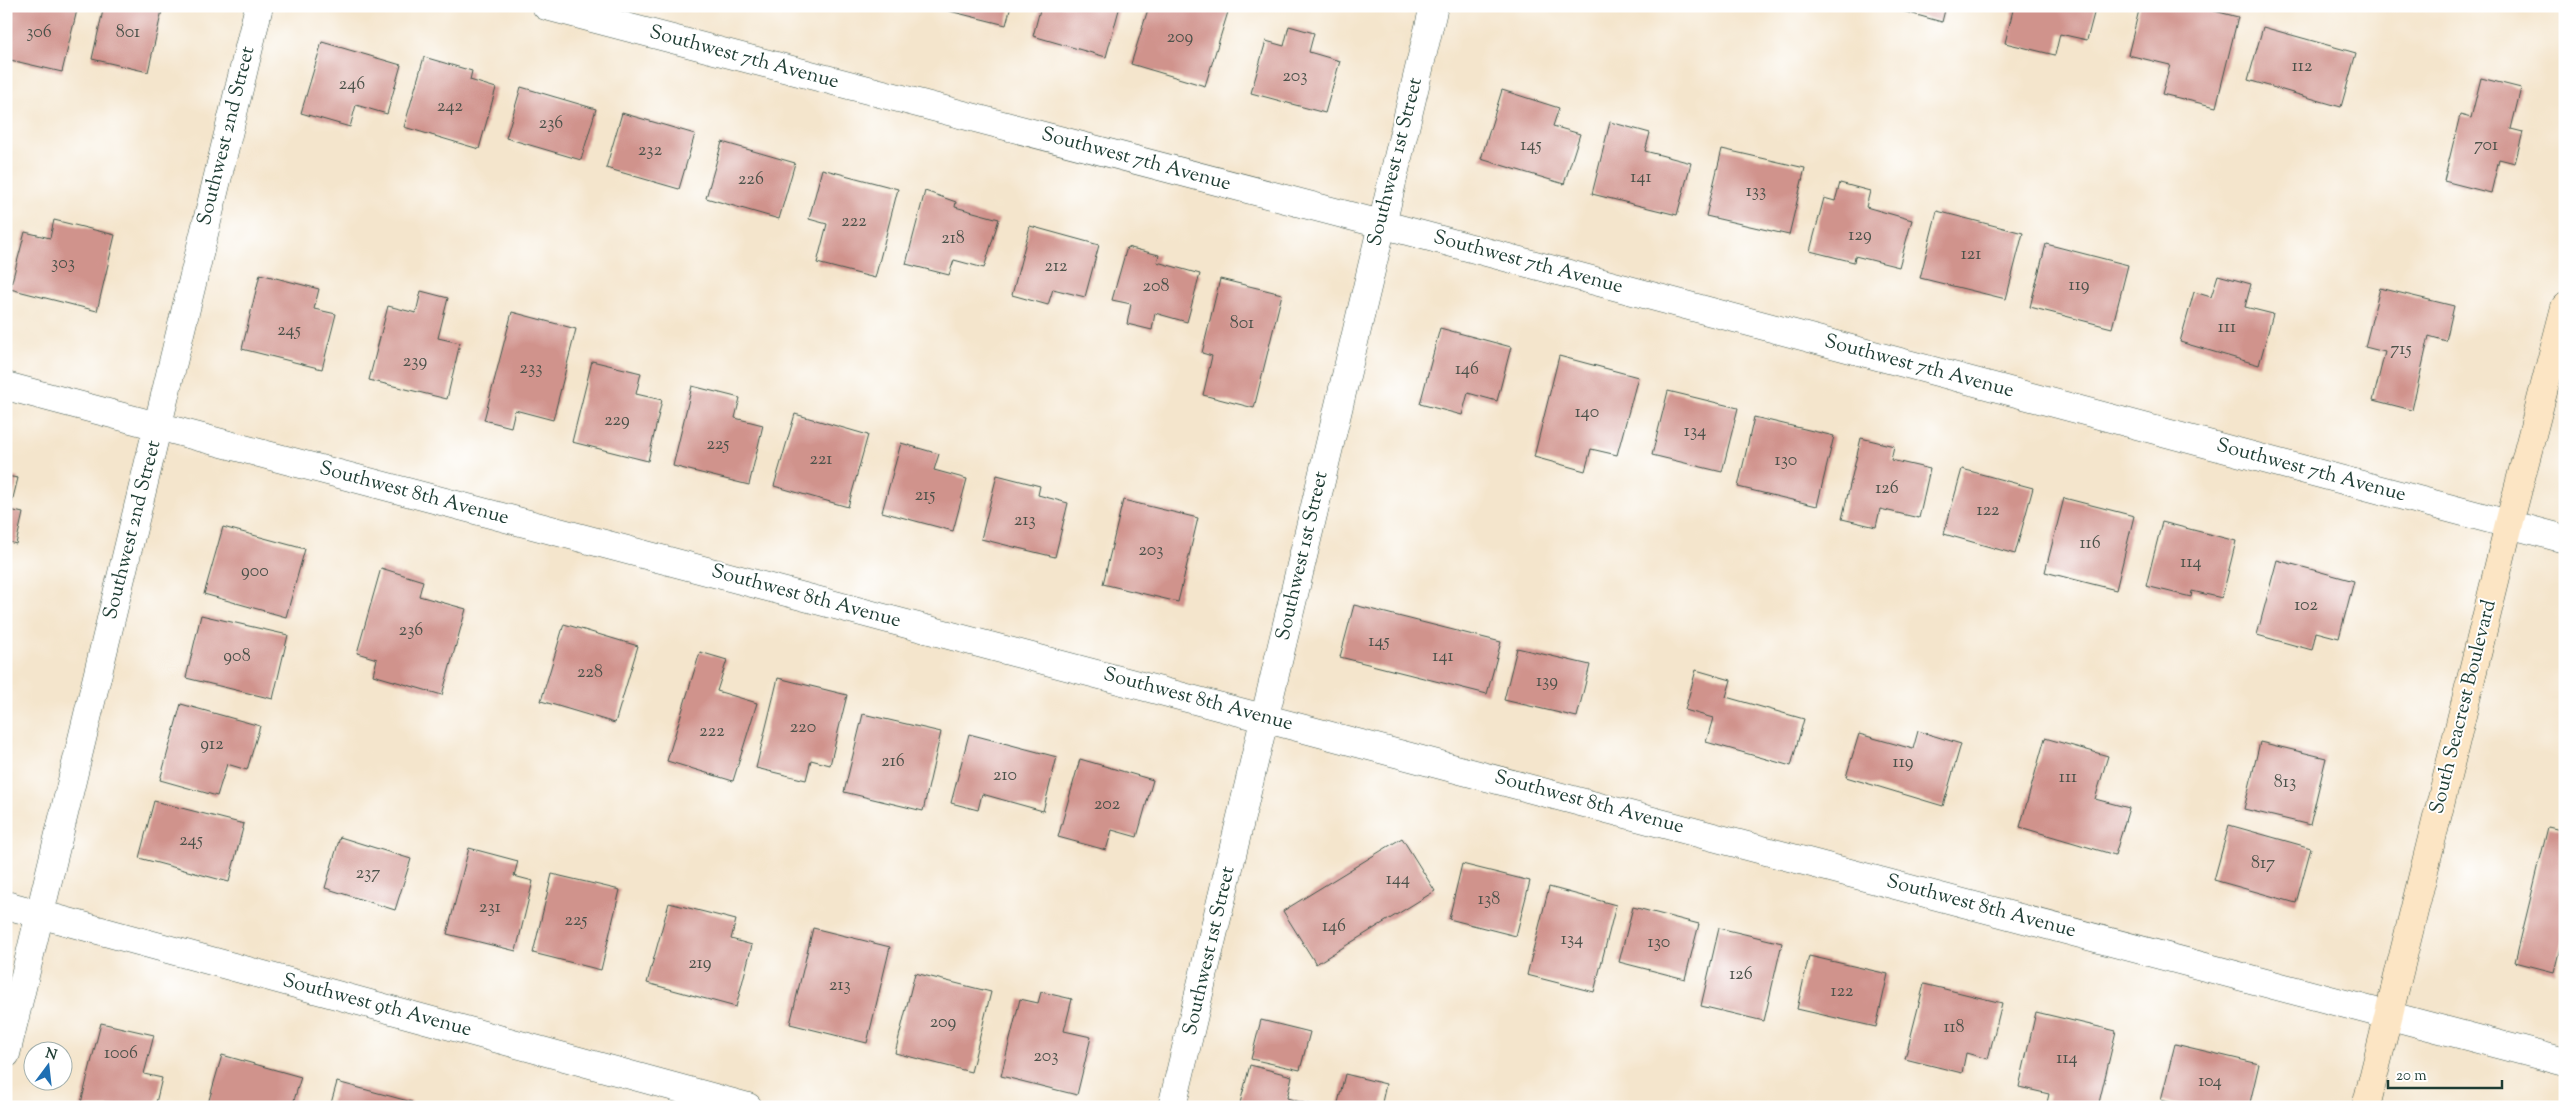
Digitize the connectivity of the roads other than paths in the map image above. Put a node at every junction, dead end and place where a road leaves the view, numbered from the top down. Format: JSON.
{"nodes":[{"id":1,"x":259,"y":6,"type":"edge"},
{"id":2,"x":546,"y":6,"type":"edge"},
{"id":3,"x":1434,"y":6,"type":"edge"},
{"id":4,"x":1381,"y":224,"type":"junction"},
{"id":5,"x":2565,"y":307,"type":"edge"},
{"id":6,"x":6,"y":386,"type":"edge"},
{"id":7,"x":158,"y":426,"type":"junction"},
{"id":8,"x":2509,"y":524,"type":"junction"},
{"id":9,"x":2565,"y":539,"type":"edge"},
{"id":10,"x":1265,"y":717,"type":"junction"},
{"id":11,"x":6,"y":906,"type":"edge"},
{"id":12,"x":40,"y":914,"type":"junction"},
{"id":13,"x":2388,"y":1015,"type":"junction"},
{"id":14,"x":6,"y":1054,"type":"edge"},
{"id":15,"x":2565,"y":1062,"type":"edge"},
{"id":16,"x":748,"y":1107,"type":"edge"},
{"id":17,"x":1172,"y":1107,"type":"edge"},
{"id":18,"x":2366,"y":1107,"type":"edge"}],
"edges":[{"from":1,"to":7,"type":"street","name":"Southwest 2nd Street"},
{"from":2,"to":4,"type":"street","name":"Southwest 7th Avenue"},
{"from":3,"to":4,"type":"street","name":"Southwest 1st Street"},
{"from":4,"to":8,"type":"street","name":"Southwest 7th Avenue"},
{"from":4,"to":10,"type":"street","name":"Southwest 1st Street"},
{"from":5,"to":8,"type":"street","name":"South Seacrest Boulevard"},
{"from":6,"to":7,"type":"street","name":"Southwest 8th Avenue"},
{"from":7,"to":10,"type":"street","name":"Southwest 8th Avenue"},
{"from":7,"to":12,"type":"street","name":"Southwest 2nd Street"},
{"from":8,"to":9,"type":"street","name":"Southwest 7th Avenue"},
{"from":8,"to":13,"type":"street","name":"South Seacrest Boulevard"},
{"from":10,"to":13,"type":"street","name":"Southwest 8th Avenue"},
{"from":10,"to":17,"type":"street","name":"Southwest 1st Street"},
{"from":11,"to":12,"type":"street","name":"Southwest 9th Avenue"},
{"from":12,"to":14,"type":"street","name":"Southwest 2nd Street"},
{"from":12,"to":16,"type":"street","name":"Southwest 9th Avenue"},
{"from":13,"to":15,"type":"street","name":"Southwest 8th Avenue"},
{"from":13,"to":18,"type":"street","name":"South Seacrest Boulevard"}]}
